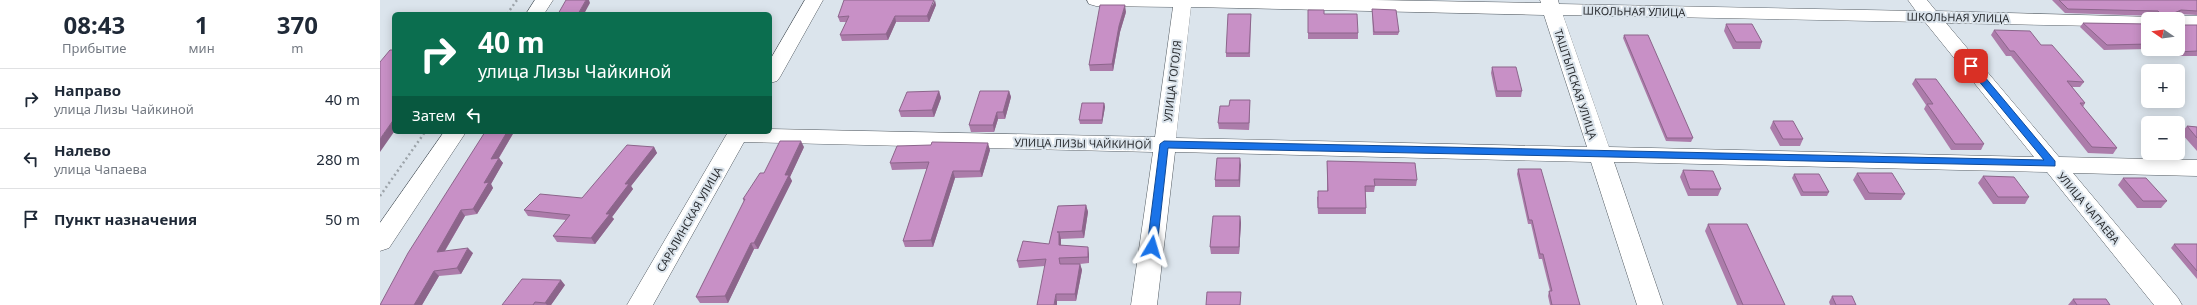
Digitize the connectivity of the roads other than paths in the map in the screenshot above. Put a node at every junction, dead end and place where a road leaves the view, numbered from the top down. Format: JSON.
{"nodes":[{"id":1,"x":544,"y":0,"type":"edge"},
{"id":2,"x":814,"y":0,"type":"edge"},
{"id":3,"x":1096,"y":0,"type":"edge"},
{"id":4,"x":1917,"y":0,"type":"edge"},
{"id":5,"x":1183,"y":1,"type":"edge"},
{"id":6,"x":1550,"y":5,"type":"edge"},
{"id":7,"x":536,"y":12,"type":"edge"},
{"id":8,"x":1931,"y":17,"type":"junction"},
{"id":9,"x":2141,"y":21,"type":"edge"},
{"id":10,"x":2185,"y":22,"type":"edge"},
{"id":11,"x":2197,"y":22,"type":"edge"},
{"id":12,"x":772,"y":74,"type":"edge"},
{"id":13,"x":454,"y":134,"type":"edge"},
{"id":14,"x":738,"y":134,"type":"edge"},
{"id":15,"x":1164,"y":144,"type":"junction"},
{"id":16,"x":1599,"y":154,"type":"junction"},
{"id":17,"x":2051,"y":164,"type":"junction"},
{"id":18,"x":2197,"y":168,"type":"edge"},
{"id":19,"x":380,"y":242,"type":"edge"},
{"id":20,"x":640,"y":305,"type":"edge"},
{"id":21,"x":1144,"y":305,"type":"edge"},
{"id":22,"x":1650,"y":305,"type":"edge"},
{"id":23,"x":2169,"y":305,"type":"edge"}],
"edges":[{"from":1,"to":7,"type":"street"},
{"from":2,"to":12,"type":"street"},
{"from":3,"to":5,"type":"street","name":"ШКОЛЬНАЯ УЛИЦА"},
{"from":4,"to":8,"type":"street","name":"УЛИЦА ЧАПАЕВА"},
{"from":5,"to":6,"type":"street","name":"ШКОЛЬНАЯ УЛИЦА"},
{"from":5,"to":15,"type":"street","name":"УЛИЦА ГОГОЛЯ"},
{"from":6,"to":8,"type":"street","name":"ШКОЛЬНАЯ УЛИЦА"},
{"from":6,"to":16,"type":"street","name":"ТАШТЫПСКАЯ УЛИЦА"},
{"from":8,"to":9,"type":"street","name":"ШКОЛЬНАЯ УЛИЦА"},
{"from":8,"to":17,"type":"street","name":"УЛИЦА ЧАПАЕВА"},
{"from":10,"to":11,"type":"street"},
{"from":13,"to":19,"type":"street"},
{"from":14,"to":15,"type":"street","name":"УЛИЦА ЛИЗЫ ЧАЙКИНОЙ"},
{"from":14,"to":20,"type":"street","name":"САРАЛИНСКАЯ УЛИЦА"},
{"from":15,"to":16,"type":"street","name":"УЛИЦА ЛИЗЫ ЧАЙКИНОЙ"},
{"from":15,"to":21,"type":"street","name":"УЛИЦА ГОГОЛЯ"},
{"from":16,"to":17,"type":"street","name":"УЛИЦА ЛИЗЫ ЧАЙКИНОЙ"},
{"from":16,"to":22,"type":"street","name":"ТАШТЫПСКАЯ УЛИЦА"},
{"from":17,"to":18,"type":"street","name":"УЛИЦА ЛИЗЫ ЧАЙКИНОЙ"},
{"from":17,"to":23,"type":"street","name":"УЛИЦА ЧАПАЕВА"}]}
